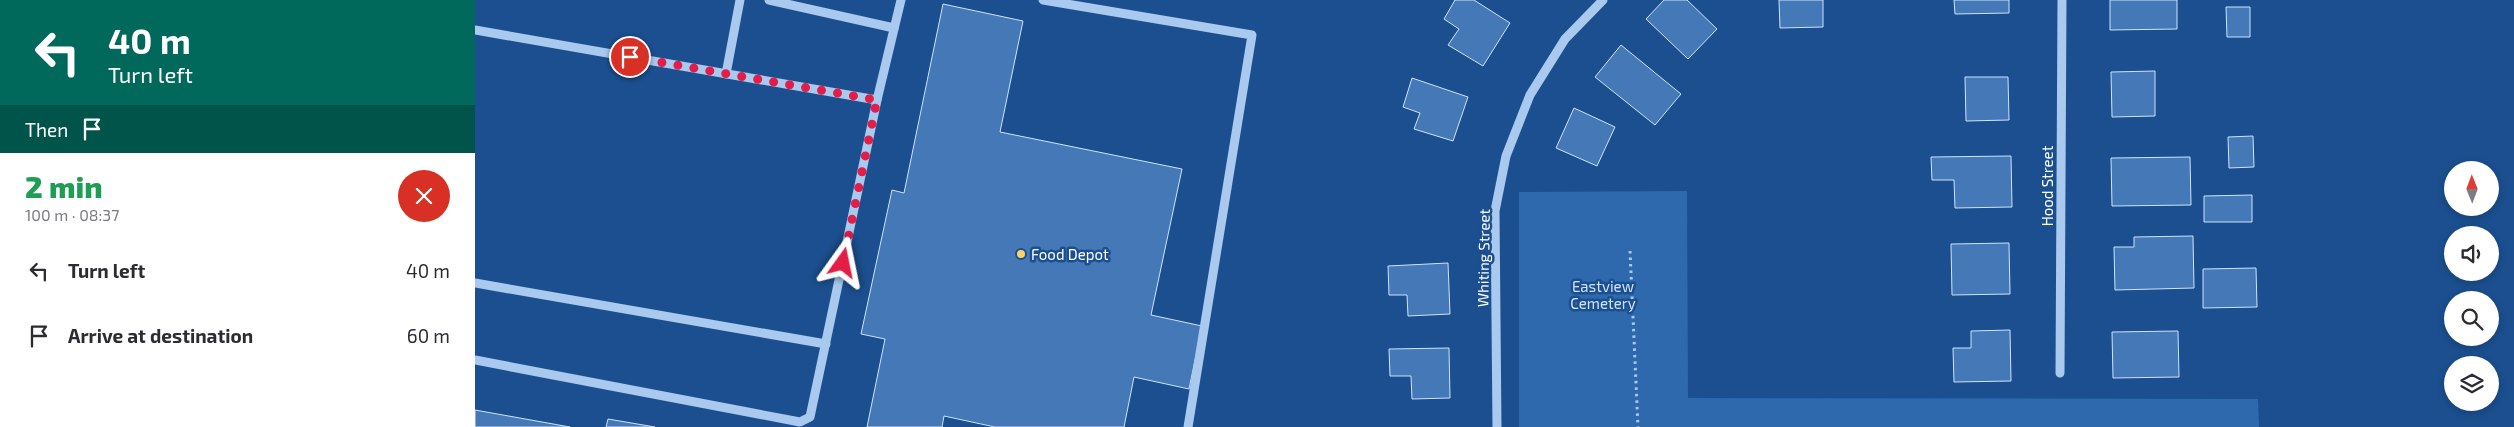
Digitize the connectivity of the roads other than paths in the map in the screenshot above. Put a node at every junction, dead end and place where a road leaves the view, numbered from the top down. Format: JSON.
{"nodes":[{"id":1,"x":740,"y":0,"type":"edge"},
{"id":2,"x":769,"y":0,"type":"edge"},
{"id":3,"x":901,"y":0,"type":"edge"},
{"id":4,"x":1043,"y":0,"type":"edge"},
{"id":5,"x":1603,"y":0,"type":"edge"},
{"id":6,"x":2062,"y":0,"type":"edge"},
{"id":7,"x":1055,"y":1,"type":"edge"},
{"id":8,"x":894,"y":28,"type":"junction"},
{"id":9,"x":475,"y":30,"type":"edge"},
{"id":10,"x":726,"y":74,"type":"junction"},
{"id":11,"x":877,"y":100,"type":"junction"},
{"id":12,"x":475,"y":283,"type":"edge"},
{"id":13,"x":826,"y":344,"type":"junction"},
{"id":14,"x":475,"y":360,"type":"edge"},
{"id":15,"x":2060,"y":373,"type":"dead end"},
{"id":16,"x":1188,"y":427,"type":"edge"},
{"id":17,"x":1497,"y":427,"type":"edge"}],
"edges":[{"from":1,"to":10,"type":"street"},
{"from":2,"to":8,"type":"street"},
{"from":3,"to":8,"type":"street"},
{"from":4,"to":7,"type":"street"},
{"from":5,"to":17,"type":"street","name":"Whiting Street"},
{"from":6,"to":15,"type":"street","name":"Hood Street"},
{"from":7,"to":16,"type":"street"},
{"from":8,"to":11,"type":"street"},
{"from":9,"to":10,"type":"street"},
{"from":10,"to":11,"type":"street"},
{"from":11,"to":13,"type":"street"},
{"from":12,"to":13,"type":"street"},
{"from":13,"to":14,"type":"street"}]}
